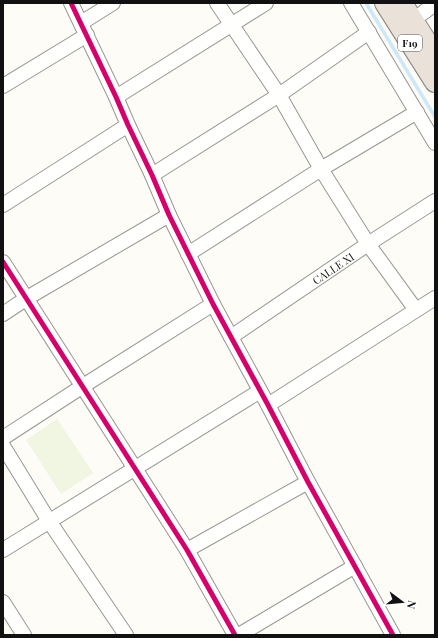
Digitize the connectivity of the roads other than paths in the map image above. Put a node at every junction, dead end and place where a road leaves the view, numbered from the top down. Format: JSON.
{"nodes":[{"id":1,"x":71,"y":3,"type":"edge"},
{"id":2,"x":113,"y":3,"type":"edge"},
{"id":3,"x":217,"y":3,"type":"edge"},
{"id":4,"x":266,"y":3,"type":"edge"},
{"id":5,"x":351,"y":3,"type":"edge"},
{"id":6,"x":385,"y":3,"type":"edge"},
{"id":7,"x":402,"y":3,"type":"edge"},
{"id":8,"x":435,"y":4,"type":"edge"},
{"id":9,"x":413,"y":20,"type":"junction"},
{"id":10,"x":231,"y":25,"type":"junction"},
{"id":11,"x":84,"y":29,"type":"junction"},
{"id":12,"x":369,"y":32,"type":"junction"},
{"id":13,"x":435,"y":55,"type":"edge"},
{"id":14,"x":435,"y":82,"type":"edge"},
{"id":15,"x":3,"y":86,"type":"edge"},
{"id":16,"x":278,"y":96,"type":"junction"},
{"id":17,"x":116,"y":97,"type":"junction"},
{"id":18,"x":417,"y":112,"type":"junction"},
{"id":19,"x":128,"y":125,"type":"junction"},
{"id":20,"x":435,"y":143,"type":"edge"},
{"id":21,"x":321,"y":169,"type":"junction"},
{"id":22,"x":152,"y":175,"type":"junction"},
{"id":23,"x":435,"y":201,"type":"edge"},
{"id":24,"x":3,"y":205,"type":"edge"},
{"id":25,"x":169,"y":215,"type":"junction"},
{"id":26,"x":368,"y":244,"type":"junction"},
{"id":27,"x":188,"y":254,"type":"junction"},
{"id":28,"x":3,"y":262,"type":"edge"},
{"id":29,"x":27,"y":298,"type":"junction"},
{"id":30,"x":435,"y":298,"type":"edge"},
{"id":31,"x":213,"y":304,"type":"junction"},
{"id":32,"x":416,"y":310,"type":"junction"},
{"id":33,"x":3,"y":314,"type":"edge"},
{"id":34,"x":232,"y":337,"type":"junction"},
{"id":35,"x":82,"y":386,"type":"junction"},
{"id":36,"x":260,"y":391,"type":"junction"},
{"id":37,"x":268,"y":405,"type":"junction"},
{"id":38,"x":3,"y":438,"type":"edge"},
{"id":39,"x":3,"y":446,"type":"edge"},
{"id":40,"x":134,"y":469,"type":"junction"},
{"id":41,"x":308,"y":482,"type":"junction"},
{"id":42,"x":49,"y":521,"type":"junction"},
{"id":43,"x":3,"y":550,"type":"edge"},
{"id":44,"x":186,"y":550,"type":"junction"},
{"id":45,"x":355,"y":566,"type":"junction"},
{"id":46,"x":3,"y":602,"type":"edge"},
{"id":47,"x":24,"y":635,"type":"edge"},
{"id":48,"x":126,"y":635,"type":"edge"},
{"id":49,"x":235,"y":635,"type":"edge"},
{"id":50,"x":239,"y":635,"type":"edge"},
{"id":51,"x":393,"y":635,"type":"edge"}],
"edges":[{"from":1,"to":11,"type":"street"},
{"from":2,"to":11,"type":"street"},
{"from":3,"to":10,"type":"street"},
{"from":4,"to":10,"type":"street"},
{"from":5,"to":12,"type":"street"},
{"from":6,"to":14,"type":"highway","number":"F19"},
{"from":7,"to":9,"type":"highway","number":"F19"},
{"from":8,"to":9,"type":"street"},
{"from":9,"to":13,"type":"highway","number":"F19"},
{"from":10,"to":16,"type":"street"},
{"from":10,"to":17,"type":"street"},
{"from":11,"to":15,"type":"street"},
{"from":11,"to":17,"type":"street"},
{"from":12,"to":16,"type":"street"},
{"from":12,"to":18,"type":"street"},
{"from":16,"to":21,"type":"street"},
{"from":16,"to":22,"type":"street"},
{"from":17,"to":19,"type":"street"},
{"from":18,"to":20,"type":"street"},
{"from":18,"to":21,"type":"street"},
{"from":19,"to":22,"type":"street"},
{"from":19,"to":24,"type":"street"},
{"from":21,"to":26,"type":"street"},
{"from":21,"to":27,"type":"street"},
{"from":22,"to":25,"type":"street"},
{"from":23,"to":26,"type":"street","name":"CALLE XI"},
{"from":25,"to":27,"type":"street"},
{"from":25,"to":29,"type":"street"},
{"from":26,"to":32,"type":"street"},
{"from":26,"to":34,"type":"street","name":"CALLE XI"},
{"from":27,"to":31,"type":"street"},
{"from":28,"to":29,"type":"street"},
{"from":29,"to":33,"type":"street"},
{"from":29,"to":35,"type":"street"},
{"from":30,"to":32,"type":"street"},
{"from":31,"to":34,"type":"street"},
{"from":31,"to":35,"type":"street"},
{"from":32,"to":37,"type":"street"},
{"from":34,"to":36,"type":"street"},
{"from":35,"to":38,"type":"street"},
{"from":35,"to":40,"type":"street"},
{"from":36,"to":37,"type":"street"},
{"from":36,"to":40,"type":"street"},
{"from":37,"to":41,"type":"street"},
{"from":39,"to":42,"type":"street"},
{"from":40,"to":42,"type":"street"},
{"from":40,"to":44,"type":"street"},
{"from":41,"to":44,"type":"street"},
{"from":41,"to":45,"type":"street"},
{"from":42,"to":43,"type":"street"},
{"from":42,"to":48,"type":"street"},
{"from":44,"to":49,"type":"street"},
{"from":45,"to":50,"type":"street"},
{"from":45,"to":51,"type":"street"},
{"from":46,"to":47,"type":"street"}]}
